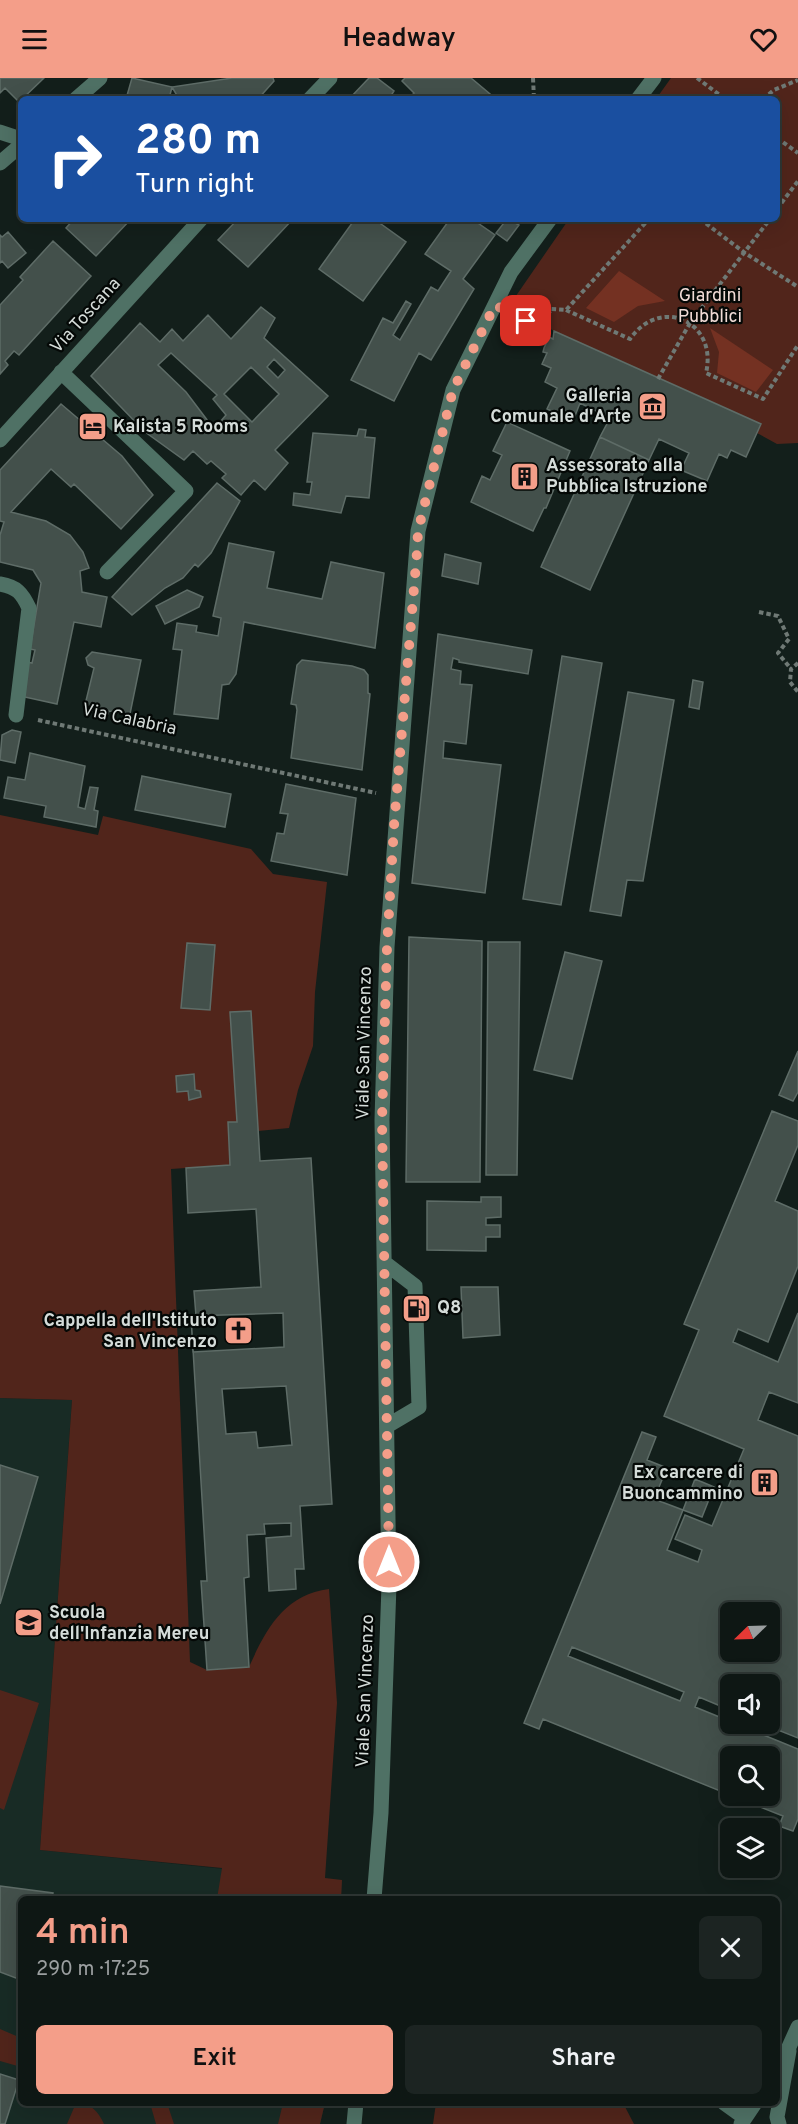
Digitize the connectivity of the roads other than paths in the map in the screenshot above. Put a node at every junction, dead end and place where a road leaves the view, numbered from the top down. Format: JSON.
{"nodes":[{"id":1,"x":100,"y":78,"type":"edge"},
{"id":2,"x":330,"y":78,"type":"edge"},
{"id":3,"x":654,"y":78,"type":"edge"},
{"id":4,"x":313,"y":89,"type":"edge"},
{"id":5,"x":79,"y":96,"type":"edge"},
{"id":6,"x":640,"y":96,"type":"edge"},
{"id":7,"x":0,"y":132,"type":"edge"},
{"id":8,"x":18,"y":138,"type":"edge"},
{"id":9,"x":18,"y":148,"type":"edge"},
{"id":10,"x":0,"y":163,"type":"edge"},
{"id":11,"x":198,"y":222,"type":"edge"},
{"id":12,"x":548,"y":222,"type":"edge"},
{"id":13,"x":61,"y":372,"type":"junction"},
{"id":14,"x":0,"y":440,"type":"edge"},
{"id":15,"x":107,"y":572,"type":"dead end"},
{"id":16,"x":0,"y":585,"type":"edge"},
{"id":17,"x":16,"y":715,"type":"road end"},
{"id":18,"x":384,"y":1263,"type":"junction"},
{"id":19,"x":387,"y":1426,"type":"junction"},
{"id":20,"x":374,"y":1896,"type":"edge"},
{"id":21,"x":798,"y":2027,"type":"edge"},
{"id":22,"x":789,"y":2050,"type":"junction"},
{"id":23,"x":780,"y":2064,"type":"edge"},
{"id":24,"x":780,"y":2100,"type":"edge"},
{"id":25,"x":356,"y":2106,"type":"edge"},
{"id":26,"x":727,"y":2106,"type":"edge"},
{"id":27,"x":752,"y":2106,"type":"edge"},
{"id":28,"x":779,"y":2106,"type":"edge"},
{"id":29,"x":743,"y":2121,"type":"edge"},
{"id":30,"x":354,"y":2124,"type":"edge"},
{"id":31,"x":779,"y":2124,"type":"edge"}],
"edges":[{"from":1,"to":5,"type":"street"},
{"from":2,"to":4,"type":"street"},
{"from":3,"to":6,"type":"street"},
{"from":7,"to":8,"type":"street"},
{"from":9,"to":10,"type":"street"},
{"from":11,"to":13,"type":"street","name":"Via Toscana"},
{"from":12,"to":18,"type":"street","name":"Viale San Vincenzo"},
{"from":13,"to":14,"type":"street","name":"Via Toscana"},
{"from":13,"to":15,"type":"street"},
{"from":16,"to":17,"type":"street"},
{"from":18,"to":19,"type":"street","name":"Viale San Vincenzo"},
{"from":18,"to":19,"type":"street"},
{"from":19,"to":20,"type":"street","name":"Viale San Vincenzo"},
{"from":21,"to":22,"type":"street"},
{"from":22,"to":23,"type":"street"},
{"from":22,"to":24,"type":"street"},
{"from":25,"to":30,"type":"street"},
{"from":26,"to":29,"type":"street"},
{"from":27,"to":29,"type":"street"},
{"from":28,"to":31,"type":"street"}]}
